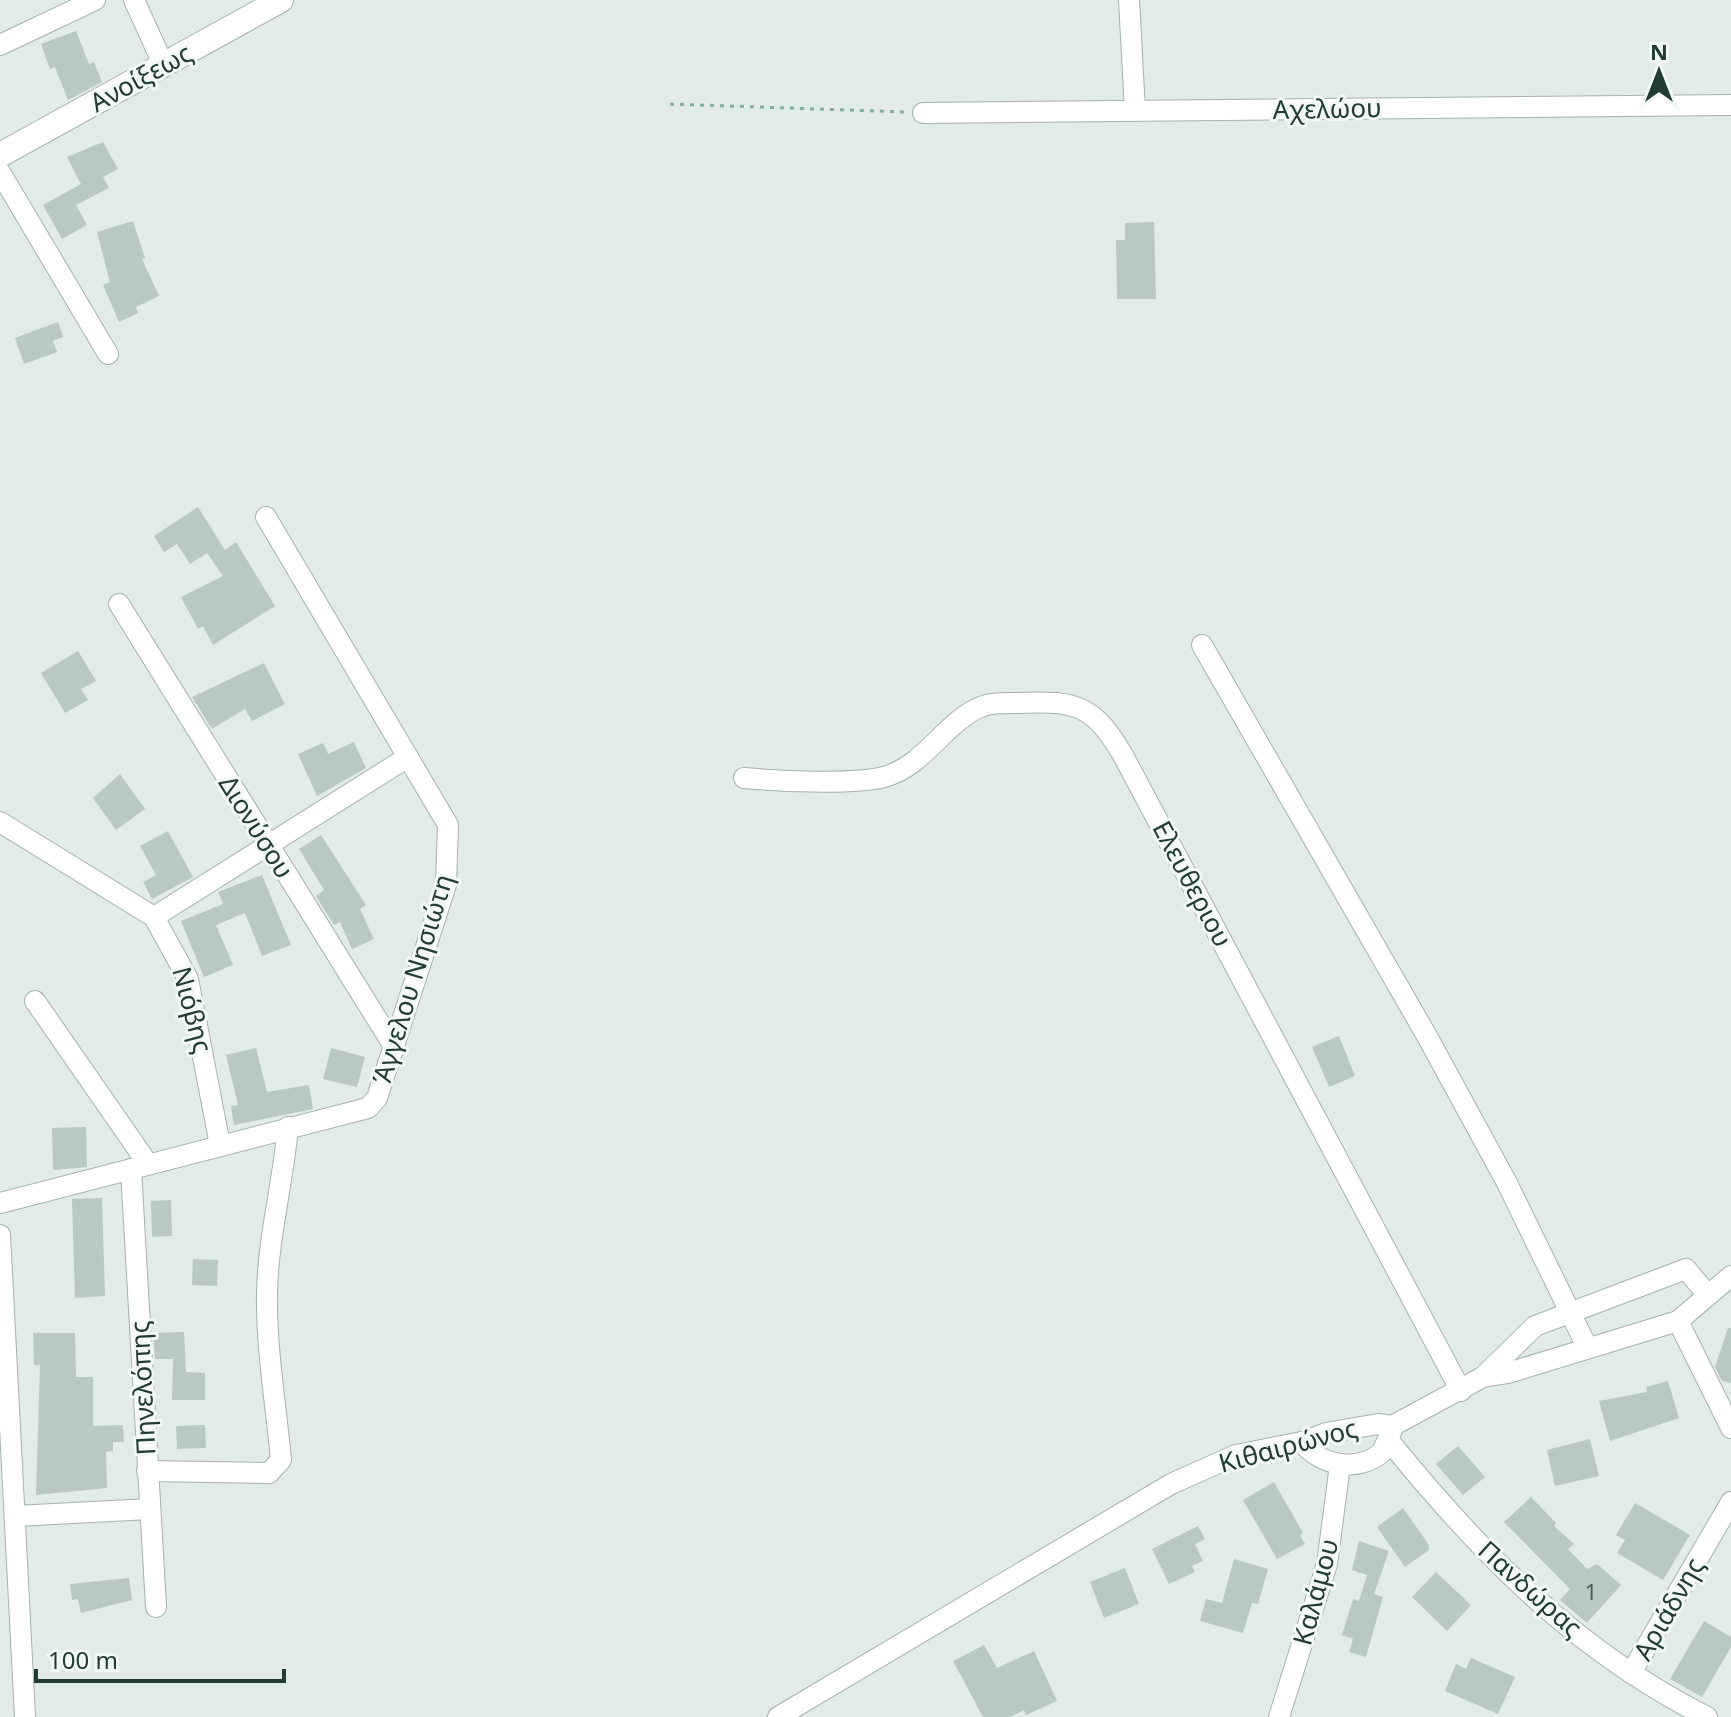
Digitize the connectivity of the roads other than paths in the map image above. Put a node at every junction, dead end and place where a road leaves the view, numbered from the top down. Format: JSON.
{"nodes":[{"id":1,"x":95,"y":0,"type":"edge"},
{"id":2,"x":134,"y":0,"type":"edge"},
{"id":3,"x":281,"y":0,"type":"edge"},
{"id":4,"x":1129,"y":0,"type":"edge"},
{"id":5,"x":0,"y":45,"type":"edge"},
{"id":6,"x":164,"y":66,"type":"junction"},
{"id":7,"x":1731,"y":105,"type":"edge"},
{"id":8,"x":1135,"y":111,"type":"junction"},
{"id":9,"x":923,"y":113,"type":"road end"},
{"id":10,"x":0,"y":155,"type":"edge"},
{"id":11,"x":0,"y":172,"type":"edge"},
{"id":12,"x":108,"y":354,"type":"dead end"},
{"id":13,"x":266,"y":517,"type":"dead end"},
{"id":14,"x":119,"y":604,"type":"dead end"},
{"id":15,"x":1202,"y":645,"type":"dead end"},
{"id":16,"x":408,"y":757,"type":"junction"},
{"id":17,"x":744,"y":778,"type":"dead end"},
{"id":18,"x":0,"y":822,"type":"edge"},
{"id":19,"x":268,"y":846,"type":"junction"},
{"id":20,"x":154,"y":917,"type":"junction"},
{"id":21,"x":35,"y":1001,"type":"dead end"},
{"id":22,"x":395,"y":1048,"type":"junction"},
{"id":23,"x":288,"y":1127,"type":"junction"},
{"id":24,"x":220,"y":1145,"type":"junction"},
{"id":25,"x":139,"y":1167,"type":"junction"},
{"id":26,"x":0,"y":1203,"type":"edge"},
{"id":27,"x":0,"y":1235,"type":"edge"},
{"id":28,"x":1731,"y":1276,"type":"edge"},
{"id":29,"x":1707,"y":1294,"type":"junction"},
{"id":30,"x":1569,"y":1312,"type":"junction"},
{"id":31,"x":1678,"y":1321,"type":"junction"},
{"id":32,"x":1587,"y":1347,"type":"junction"},
{"id":33,"x":1483,"y":1377,"type":"junction"},
{"id":34,"x":1461,"y":1391,"type":"junction"},
{"id":35,"x":1731,"y":1428,"type":"edge"},
{"id":36,"x":1391,"y":1434,"type":"junction"},
{"id":37,"x":1302,"y":1442,"type":"junction"},
{"id":38,"x":1340,"y":1465,"type":"junction"},
{"id":39,"x":147,"y":1471,"type":"junction"},
{"id":40,"x":1731,"y":1502,"type":"edge"},
{"id":41,"x":150,"y":1509,"type":"junction"},
{"id":42,"x":15,"y":1516,"type":"junction"},
{"id":43,"x":156,"y":1607,"type":"dead end"},
{"id":44,"x":1631,"y":1673,"type":"junction"},
{"id":45,"x":25,"y":1717,"type":"edge"},
{"id":46,"x":778,"y":1717,"type":"edge"},
{"id":47,"x":1279,"y":1717,"type":"edge"},
{"id":48,"x":1707,"y":1717,"type":"edge"}],
"edges":[{"from":1,"to":5,"type":"street"},
{"from":2,"to":6,"type":"street"},
{"from":3,"to":6,"type":"street","name":"Ανοίξεως"},
{"from":4,"to":8,"type":"street"},
{"from":6,"to":10,"type":"street","name":"Ανοίξεως"},
{"from":7,"to":8,"type":"street","name":"Αχελώου"},
{"from":8,"to":9,"type":"street","name":"Αχελώου"},
{"from":11,"to":12,"type":"street"},
{"from":13,"to":16,"type":"street","name":"Άγγελου Νησιώτη"},
{"from":14,"to":19,"type":"street","name":"Διονύσου"},
{"from":15,"to":30,"type":"street"},
{"from":16,"to":19,"type":"street"},
{"from":16,"to":22,"type":"street","name":"Άγγελου Νησιώτη"},
{"from":17,"to":34,"type":"street","name":"Ελευθεριου"},
{"from":18,"to":20,"type":"street","name":"Νιόβης"},
{"from":19,"to":20,"type":"street"},
{"from":19,"to":22,"type":"street","name":"Διονύσου"},
{"from":20,"to":24,"type":"street","name":"Νιόβης"},
{"from":21,"to":25,"type":"street"},
{"from":22,"to":23,"type":"street","name":"Άγγελου Νησιώτη"},
{"from":23,"to":24,"type":"street","name":"Άγγελου Νησιώτη"},
{"from":23,"to":39,"type":"street"},
{"from":24,"to":25,"type":"street","name":"Άγγελου Νησιώτη"},
{"from":25,"to":26,"type":"street","name":"Άγγελου Νησιώτη"},
{"from":25,"to":39,"type":"street","name":"Πηνελόπης"},
{"from":27,"to":42,"type":"street"},
{"from":28,"to":29,"type":"street","name":"Κιθαιρώνος"},
{"from":29,"to":30,"type":"street"},
{"from":29,"to":31,"type":"street","name":"Κιθαιρώνος"},
{"from":30,"to":32,"type":"street"},
{"from":30,"to":33,"type":"street"},
{"from":31,"to":32,"type":"street","name":"Κιθαιρώνος"},
{"from":31,"to":35,"type":"street"},
{"from":32,"to":33,"type":"street","name":"Κιθαιρώνος"},
{"from":33,"to":34,"type":"street","name":"Κιθαιρώνος"},
{"from":34,"to":36,"type":"street","name":"Κιθαιρώνος"},
{"from":36,"to":37,"type":"street","name":"Κιθαιρώνος"},
{"from":36,"to":38,"type":"street"},
{"from":36,"to":44,"type":"street","name":"Πανδώρας"},
{"from":37,"to":38,"type":"street"},
{"from":37,"to":46,"type":"street","name":"Κιθαιρώνος"},
{"from":38,"to":47,"type":"street","name":"Καλάμου"},
{"from":39,"to":41,"type":"street","name":"Πηνελόπης"},
{"from":40,"to":44,"type":"street","name":"Αριάδνης"},
{"from":41,"to":42,"type":"street"},
{"from":41,"to":43,"type":"street","name":"Πηνελόπης"},
{"from":42,"to":45,"type":"street"},
{"from":44,"to":48,"type":"street","name":"Πανδώρας"}]}
